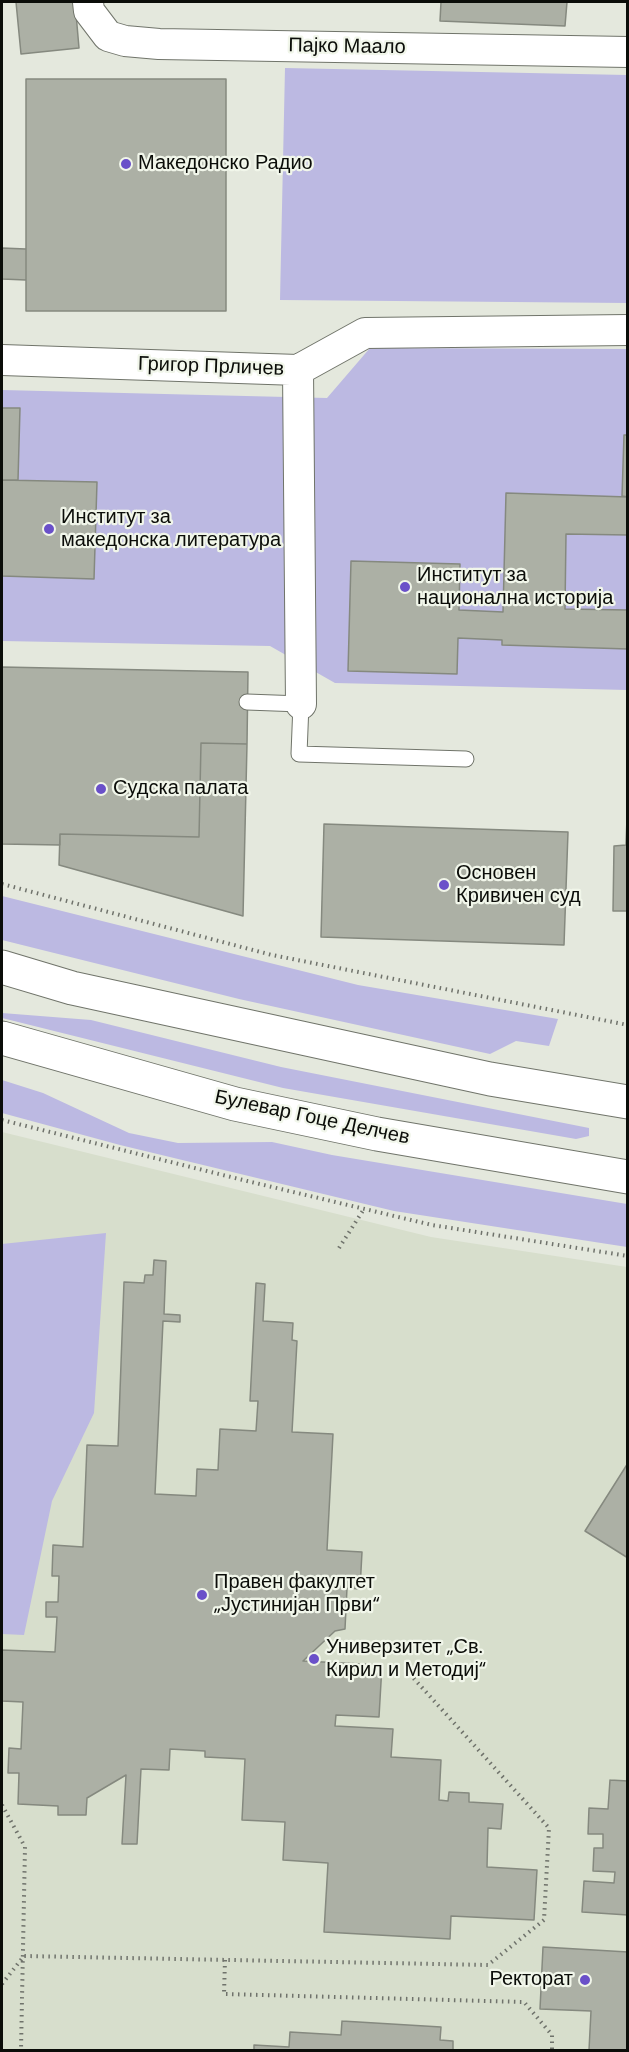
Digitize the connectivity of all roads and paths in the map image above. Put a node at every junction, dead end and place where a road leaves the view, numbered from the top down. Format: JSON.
{"nodes":[{"id":1,"x":88,"y":2,"type":"edge"},
{"id":2,"x":627,"y":52,"type":"edge"},
{"id":3,"x":627,"y":330,"type":"edge"},
{"id":4,"x":2,"y":360,"type":"edge"},
{"id":5,"x":298,"y":370,"type":"junction"},
{"id":6,"x":247,"y":702,"type":"dead end"},
{"id":7,"x":301,"y":704,"type":"junction"},
{"id":8,"x":466,"y":759,"type":"dead end"},
{"id":9,"x":2,"y":884,"type":"edge"},
{"id":10,"x":2,"y":967,"type":"edge"},
{"id":11,"x":627,"y":1025,"type":"edge"},
{"id":12,"x":2,"y":1038,"type":"edge"},
{"id":13,"x":627,"y":1102,"type":"edge"},
{"id":14,"x":2,"y":1120,"type":"edge"},
{"id":15,"x":627,"y":1177,"type":"edge"},
{"id":16,"x":364,"y":1209,"type":"junction"},
{"id":17,"x":339,"y":1248,"type":"dead end"},
{"id":18,"x":627,"y":1256,"type":"edge"},
{"id":19,"x":406,"y":1671,"type":"dead end"},
{"id":20,"x":2,"y":1805,"type":"edge"},
{"id":21,"x":24,"y":1956,"type":"junction"},
{"id":22,"x":225,"y":1960,"type":"junction"},
{"id":23,"x":2,"y":1984,"type":"edge"},
{"id":24,"x":21,"y":2050,"type":"edge"},
{"id":25,"x":552,"y":2050,"type":"edge"}],
"edges":[{"from":1,"to":2,"type":"street","name":"Пајко Маало"},
{"from":3,"to":5,"type":"street","name":"Григор Прличев"},
{"from":4,"to":5,"type":"street","name":"Григор Прличев"},
{"from":5,"to":7,"type":"street"},
{"from":6,"to":7,"type":"lane"},
{"from":7,"to":8,"type":"lane"},
{"from":9,"to":11,"type":"path"},
{"from":10,"to":13,"type":"street"},
{"from":12,"to":15,"type":"street","name":"Булевар Гоце Делчев"},
{"from":14,"to":16,"type":"path"},
{"from":16,"to":17,"type":"path"},
{"from":16,"to":18,"type":"path"},
{"from":19,"to":22,"type":"path"},
{"from":20,"to":21,"type":"path"},
{"from":21,"to":22,"type":"path"},
{"from":21,"to":23,"type":"path"},
{"from":21,"to":24,"type":"path"},
{"from":22,"to":25,"type":"path"}]}
